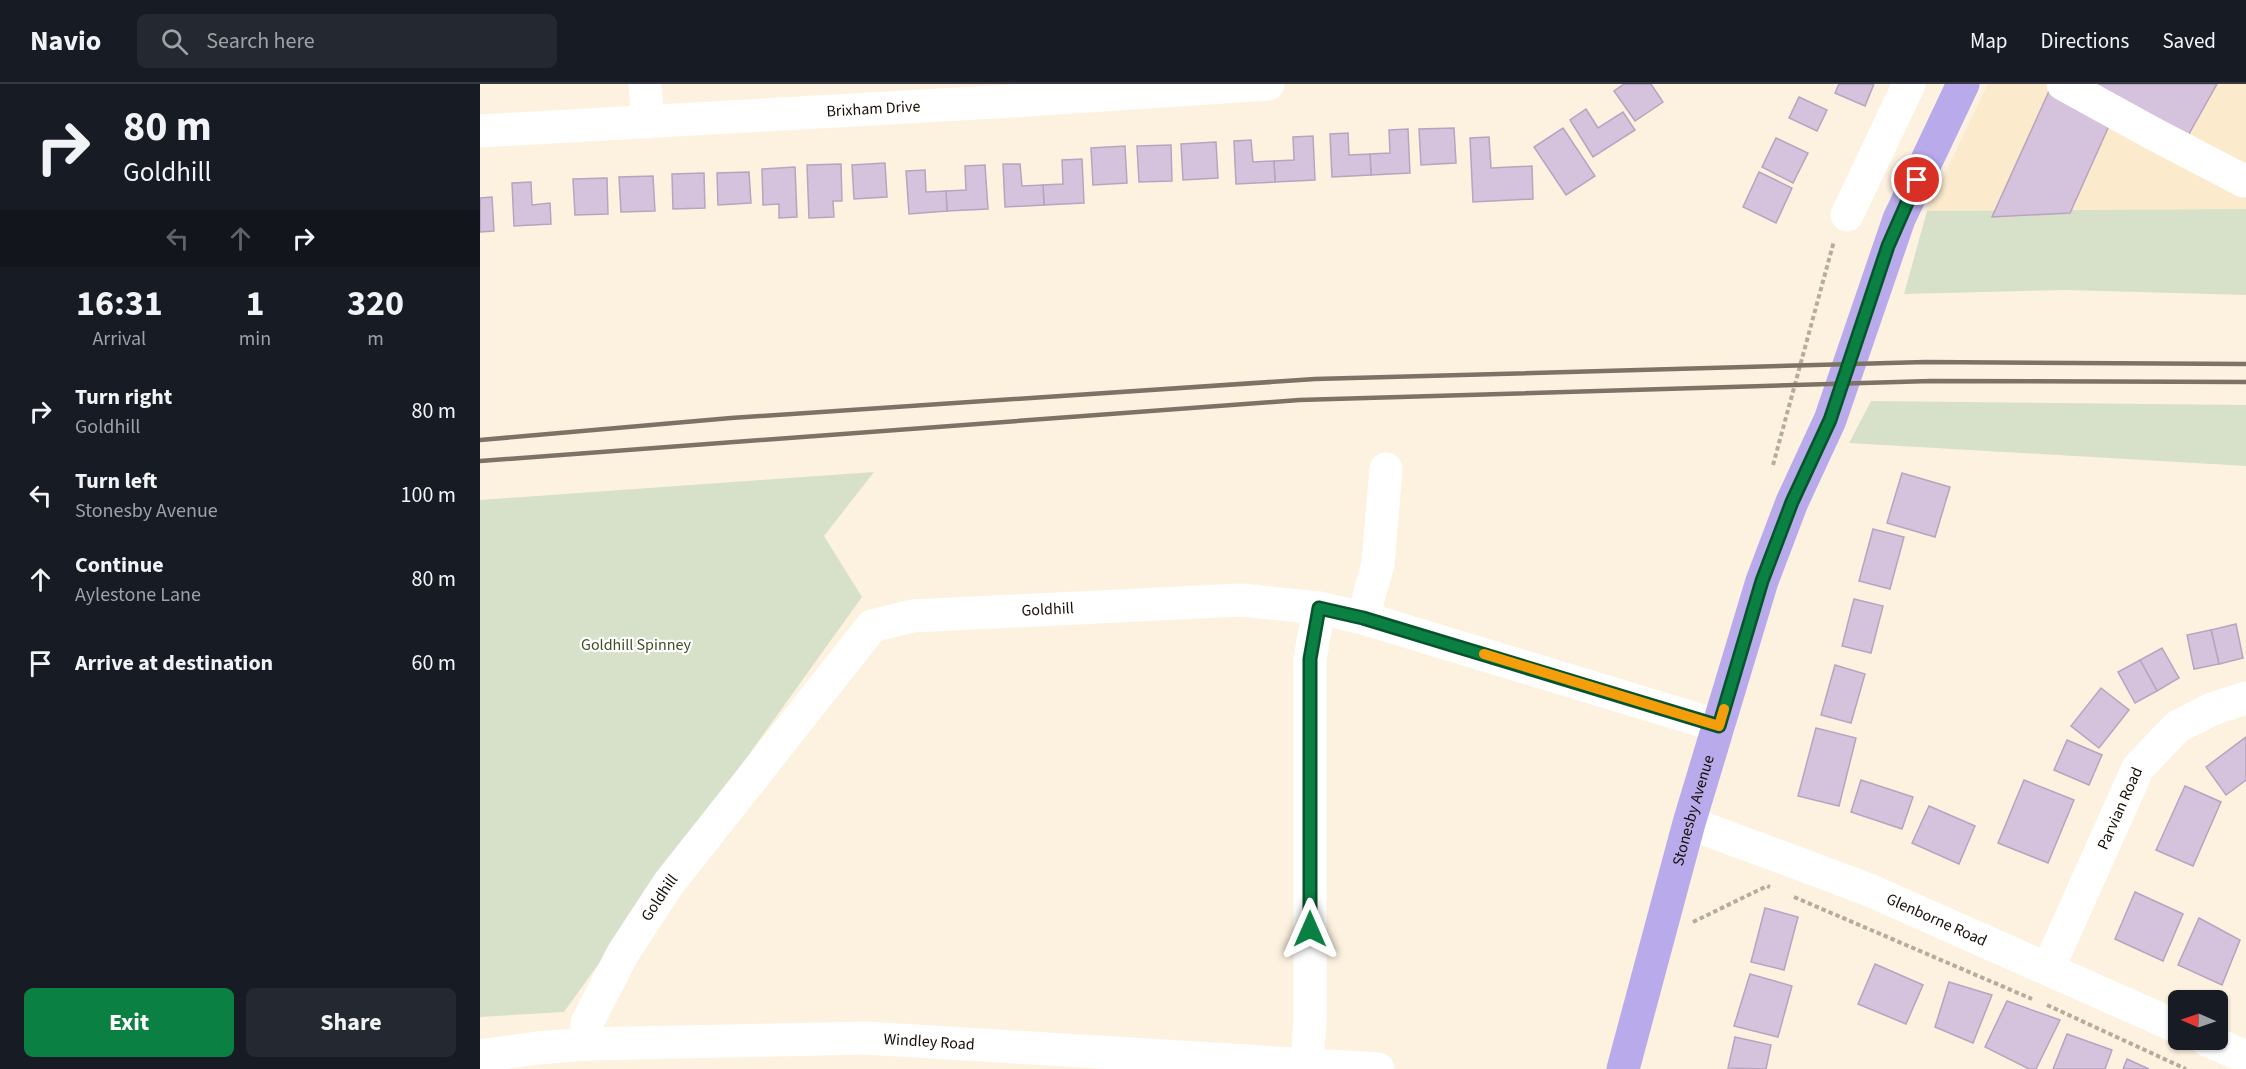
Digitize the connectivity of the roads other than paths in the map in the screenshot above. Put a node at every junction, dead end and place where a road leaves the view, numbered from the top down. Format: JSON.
{"nodes":[{"id":1,"x":645,"y":84,"type":"edge"},
{"id":2,"x":1268,"y":84,"type":"edge"},
{"id":3,"x":1909,"y":84,"type":"edge"},
{"id":4,"x":1963,"y":84,"type":"edge"},
{"id":5,"x":2063,"y":84,"type":"edge"},
{"id":6,"x":994,"y":93,"type":"edge"},
{"id":7,"x":648,"y":122,"type":"junction"},
{"id":8,"x":480,"y":131,"type":"edge"},
{"id":9,"x":2244,"y":181,"type":"dead end"},
{"id":10,"x":1847,"y":215,"type":"dead end"},
{"id":11,"x":1386,"y":469,"type":"dead end"},
{"id":12,"x":1319,"y":608,"type":"junction"},
{"id":13,"x":1363,"y":618,"type":"junction"},
{"id":14,"x":2246,"y":698,"type":"edge"},
{"id":15,"x":1719,"y":726,"type":"junction"},
{"id":16,"x":1689,"y":823,"type":"junction"},
{"id":17,"x":2048,"y":969,"type":"junction"},
{"id":18,"x":2168,"y":1023,"type":"edge"},
{"id":19,"x":587,"y":1044,"type":"junction"},
{"id":20,"x":2228,"y":1049,"type":"edge"},
{"id":21,"x":480,"y":1056,"type":"edge"},
{"id":22,"x":2246,"y":1057,"type":"edge"},
{"id":23,"x":536,"y":1058,"type":"edge"},
{"id":24,"x":1307,"y":1064,"type":"junction"},
{"id":25,"x":1378,"y":1069,"type":"edge"},
{"id":26,"x":1623,"y":1069,"type":"edge"}],
"edges":[{"from":1,"to":7,"type":"street"},
{"from":2,"to":6,"type":"street","name":"Brixham Drive"},
{"from":3,"to":10,"type":"street"},
{"from":4,"to":15,"type":"main road","name":"Stonesby Avenue"},
{"from":5,"to":9,"type":"street"},
{"from":6,"to":7,"type":"street","name":"Brixham Drive"},
{"from":7,"to":8,"type":"street","name":"Brixham Drive"},
{"from":11,"to":13,"type":"street"},
{"from":12,"to":13,"type":"street","name":"Goldhill"},
{"from":12,"to":19,"type":"street","name":"Goldhill"},
{"from":12,"to":24,"type":"street"},
{"from":13,"to":15,"type":"street","name":"Goldhill"},
{"from":14,"to":17,"type":"street","name":"Parvian Road"},
{"from":15,"to":16,"type":"main road","name":"Stonesby Avenue"},
{"from":16,"to":17,"type":"street","name":"Glenborne Road"},
{"from":16,"to":26,"type":"main road","name":"Stonesby Avenue"},
{"from":17,"to":18,"type":"street","name":"Glenborne Road"},
{"from":19,"to":23,"type":"street","name":"Windley Road"},
{"from":19,"to":24,"type":"street","name":"Windley Road"},
{"from":20,"to":22,"type":"street"},
{"from":21,"to":23,"type":"street","name":"Windley Road"},
{"from":24,"to":25,"type":"street","name":"Windley Road"}]}
